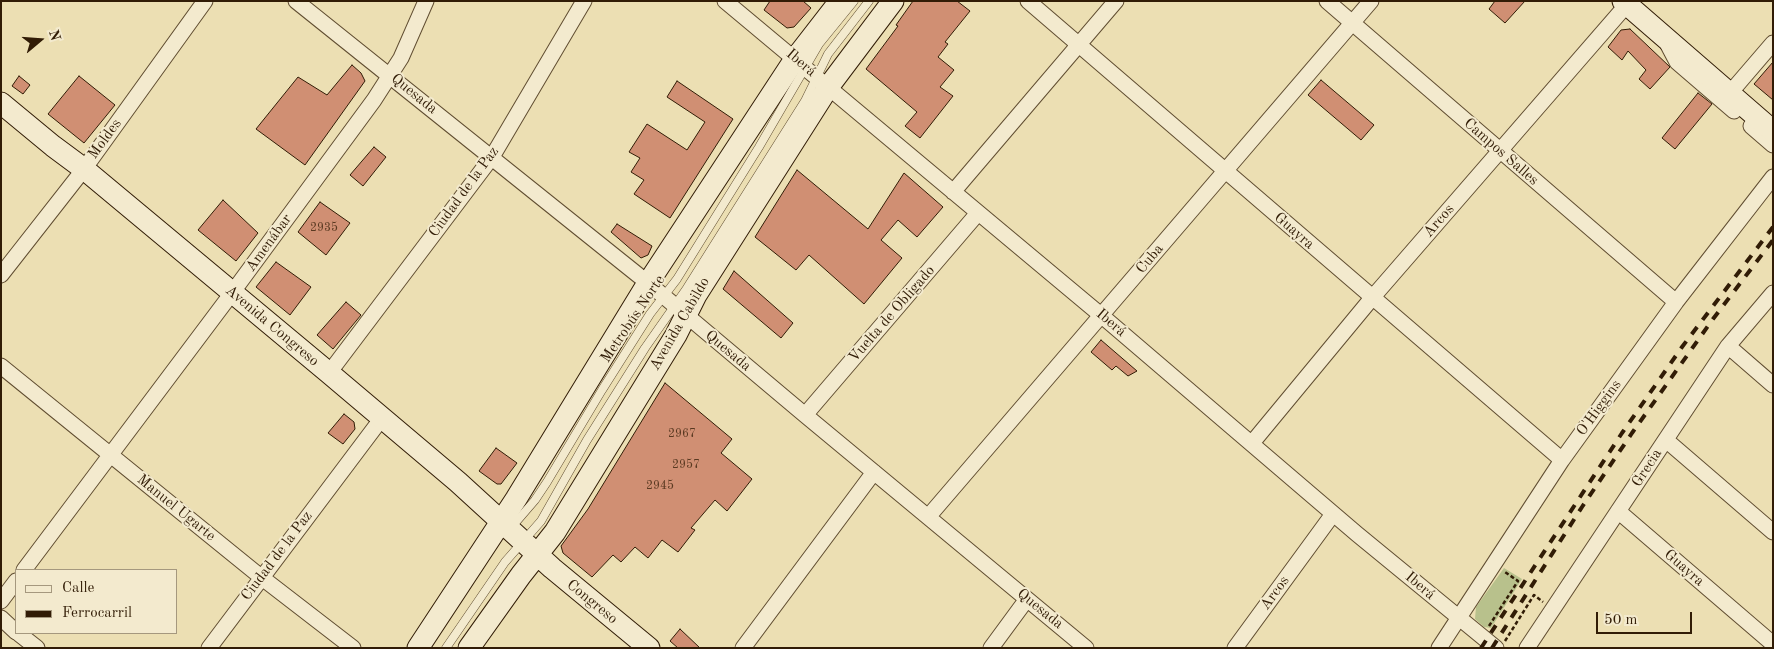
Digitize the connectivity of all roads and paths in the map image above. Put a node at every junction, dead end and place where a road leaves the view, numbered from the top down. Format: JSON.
{"nodes":[{"id":1,"x":205,"y":1,"type":"edge"},
{"id":2,"x":296,"y":1,"type":"edge"},
{"id":3,"x":426,"y":1,"type":"edge"},
{"id":4,"x":584,"y":1,"type":"edge"},
{"id":5,"x":725,"y":1,"type":"edge"},
{"id":6,"x":840,"y":1,"type":"edge"},
{"id":7,"x":854,"y":1,"type":"edge"},
{"id":8,"x":869,"y":1,"type":"edge"},
{"id":9,"x":893,"y":1,"type":"edge"},
{"id":10,"x":1028,"y":1,"type":"edge"},
{"id":11,"x":1116,"y":1,"type":"edge"},
{"id":12,"x":1327,"y":1,"type":"edge"},
{"id":13,"x":1371,"y":1,"type":"edge"},
{"id":14,"x":1626,"y":2,"type":"edge"},
{"id":15,"x":1353,"y":23,"type":"junction"},
{"id":16,"x":1664,"y":37,"type":"junction"},
{"id":17,"x":1773,"y":43,"type":"edge"},
{"id":18,"x":1079,"y":45,"type":"junction"},
{"id":19,"x":812,"y":72,"type":"junction"},
{"id":20,"x":391,"y":76,"type":"junction"},
{"id":21,"x":1736,"y":86,"type":"junction"},
{"id":22,"x":1,"y":103,"type":"edge"},
{"id":23,"x":1773,"y":118,"type":"edge"},
{"id":24,"x":1773,"y":131,"type":"edge"},
{"id":25,"x":1773,"y":144,"type":"edge"},
{"id":26,"x":1500,"y":151,"type":"junction"},
{"id":27,"x":492,"y":157,"type":"junction"},
{"id":28,"x":84,"y":169,"type":"junction"},
{"id":29,"x":1225,"y":171,"type":"junction"},
{"id":30,"x":1773,"y":178,"type":"edge"},
{"id":31,"x":953,"y":192,"type":"junction"},
{"id":32,"x":978,"y":213,"type":"junction"},
{"id":33,"x":1,"y":275,"type":"edge"},
{"id":34,"x":648,"y":283,"type":"junction"},
{"id":35,"x":232,"y":293,"type":"junction"},
{"id":36,"x":1773,"y":293,"type":"edge"},
{"id":37,"x":1372,"y":298,"type":"junction"},
{"id":38,"x":1676,"y":302,"type":"junction"},
{"id":39,"x":675,"y":306,"type":"junction"},
{"id":40,"x":1102,"y":316,"type":"junction"},
{"id":41,"x":1728,"y":346,"type":"junction"},
{"id":42,"x":1,"y":366,"type":"edge"},
{"id":43,"x":329,"y":373,"type":"junction"},
{"id":44,"x":1773,"y":385,"type":"edge"},
{"id":45,"x":805,"y":416,"type":"junction"},
{"id":46,"x":382,"y":418,"type":"junction"},
{"id":47,"x":1666,"y":440,"type":"junction"},
{"id":48,"x":1252,"y":443,"type":"junction"},
{"id":49,"x":111,"y":455,"type":"junction"},
{"id":50,"x":1562,"y":460,"type":"junction"},
{"id":51,"x":874,"y":472,"type":"junction"},
{"id":52,"x":1618,"y":512,"type":"junction"},
{"id":53,"x":1333,"y":514,"type":"junction"},
{"id":54,"x":928,"y":517,"type":"junction"},
{"id":55,"x":1773,"y":532,"type":"edge"},
{"id":56,"x":513,"y":537,"type":"junction"},
{"id":57,"x":1494,"y":564,"type":"junction"},
{"id":58,"x":25,"y":569,"type":"edge"},
{"id":59,"x":262,"y":577,"type":"junction"},
{"id":60,"x":15,"y":582,"type":"edge"},
{"id":61,"x":1534,"y":595,"type":"dead end"},
{"id":62,"x":1027,"y":599,"type":"junction"},
{"id":63,"x":1,"y":601,"type":"edge"},
{"id":64,"x":454,"y":609,"type":"dead end"},
{"id":65,"x":1,"y":618,"type":"edge"},
{"id":66,"x":1458,"y":618,"type":"junction"},
{"id":67,"x":15,"y":630,"type":"edge"},
{"id":68,"x":1493,"y":632,"type":"dead end"},
{"id":69,"x":20,"y":634,"type":"edge"},
{"id":70,"x":1497,"y":642,"type":"edge"},
{"id":71,"x":1773,"y":644,"type":"edge"},
{"id":72,"x":37,"y":648,"type":"edge"},
{"id":73,"x":209,"y":648,"type":"edge"},
{"id":74,"x":353,"y":648,"type":"edge"},
{"id":75,"x":418,"y":648,"type":"edge"},
{"id":76,"x":446,"y":648,"type":"edge"},
{"id":77,"x":469,"y":648,"type":"edge"},
{"id":78,"x":649,"y":648,"type":"edge"},
{"id":79,"x":743,"y":648,"type":"edge"},
{"id":80,"x":990,"y":648,"type":"edge"},
{"id":81,"x":1086,"y":648,"type":"edge"},
{"id":82,"x":1235,"y":648,"type":"edge"},
{"id":83,"x":1439,"y":648,"type":"edge"},
{"id":84,"x":1527,"y":648,"type":"edge"}],
"edges":[{"from":1,"to":28,"type":"street","name":"Moldes"},
{"from":2,"to":20,"type":"street","name":"Quesada"},
{"from":3,"to":20,"type":"street","name":"Amenábar"},
{"from":4,"to":27,"type":"street","name":"Ciudad de la Paz"},
{"from":5,"to":19,"type":"street","name":"Iberá"},
{"from":6,"to":19,"type":"main road","name":"Avenida Cabildo"},
{"from":7,"to":19,"type":"lane","name":"Metrobús Norte"},
{"from":8,"to":19,"type":"lane","name":"Metrobús Norte"},
{"from":9,"to":19,"type":"main road","name":"Avenida Cabildo"},
{"from":10,"to":18,"type":"street","name":"Guayra"},
{"from":11,"to":18,"type":"street"},
{"from":12,"to":15,"type":"street","name":"Campos Salles"},
{"from":13,"to":15,"type":"street","name":"Cuba"},
{"from":14,"to":16,"type":"main road"},
{"from":14,"to":26,"type":"street","name":"Arcos"},
{"from":15,"to":26,"type":"street","name":"Campos Salles"},
{"from":15,"to":29,"type":"street","name":"Cuba"},
{"from":16,"to":21,"type":"street"},
{"from":16,"to":24,"type":"main road"},
{"from":16,"to":25,"type":"street"},
{"from":17,"to":21,"type":"street"},
{"from":18,"to":29,"type":"street","name":"Guayra"},
{"from":18,"to":31,"type":"street"},
{"from":19,"to":31,"type":"street","name":"Iberá"},
{"from":19,"to":34,"type":"main road","name":"Avenida Cabildo"},
{"from":19,"to":39,"type":"lane","name":"Metrobús Norte"},
{"from":19,"to":39,"type":"main road","name":"Avenida Cabildo"},
{"from":20,"to":27,"type":"street","name":"Quesada"},
{"from":20,"to":35,"type":"street","name":"Amenábar"},
{"from":21,"to":23,"type":"street"},
{"from":22,"to":28,"type":"main road","name":"Avenida Congreso"},
{"from":26,"to":37,"type":"street","name":"Arcos"},
{"from":26,"to":38,"type":"street","name":"Campos Salles"},
{"from":27,"to":34,"type":"street","name":"Quesada"},
{"from":27,"to":43,"type":"street","name":"Ciudad de la Paz"},
{"from":28,"to":33,"type":"street","name":"Moldes"},
{"from":28,"to":35,"type":"main road","name":"Avenida Congreso"},
{"from":29,"to":37,"type":"street","name":"Guayra"},
{"from":29,"to":40,"type":"street","name":"Cuba"},
{"from":30,"to":38,"type":"street","name":"O'Higgins"},
{"from":31,"to":32,"type":"street","name":"Iberá"},
{"from":32,"to":40,"type":"street","name":"Iberá"},
{"from":32,"to":45,"type":"street","name":"Vuelta de Obligado"},
{"from":34,"to":39,"type":"street","name":"Quesada"},
{"from":34,"to":56,"type":"main road","name":"Avenida Cabildo"},
{"from":35,"to":43,"type":"main road","name":"Avenida Congreso"},
{"from":35,"to":49,"type":"street","name":"Amenábar"},
{"from":36,"to":41,"type":"street","name":"Grecia"},
{"from":37,"to":48,"type":"street","name":"Arcos"},
{"from":37,"to":50,"type":"street","name":"Guayra"},
{"from":38,"to":50,"type":"street","name":"O'Higgins"},
{"from":39,"to":45,"type":"street","name":"Quesada"},
{"from":39,"to":56,"type":"lane","name":"Metrobús Norte"},
{"from":39,"to":56,"type":"main road","name":"Avenida Cabildo"},
{"from":40,"to":48,"type":"street","name":"Iberá"},
{"from":40,"to":54,"type":"street","name":"Cuba"},
{"from":41,"to":44,"type":"street"},
{"from":41,"to":47,"type":"street","name":"Grecia"},
{"from":42,"to":49,"type":"street","name":"Manuel Ugarte"},
{"from":43,"to":46,"type":"main road","name":"Avenida Congreso"},
{"from":45,"to":51,"type":"street","name":"Quesada"},
{"from":46,"to":56,"type":"main road","name":"Avenida Congreso"},
{"from":46,"to":59,"type":"street","name":"Ciudad de la Paz"},
{"from":47,"to":52,"type":"street","name":"Grecia"},
{"from":47,"to":55,"type":"street"},
{"from":48,"to":53,"type":"street","name":"Iberá"},
{"from":49,"to":58,"type":"street","name":"Amenábar"},
{"from":49,"to":59,"type":"street","name":"Manuel Ugarte"},
{"from":50,"to":57,"type":"street","name":"O'Higgins"},
{"from":51,"to":54,"type":"street","name":"Quesada"},
{"from":51,"to":79,"type":"street"},
{"from":52,"to":71,"type":"street","name":"Guayra"},
{"from":52,"to":84,"type":"street","name":"Grecia"},
{"from":53,"to":66,"type":"street","name":"Iberá"},
{"from":53,"to":82,"type":"street","name":"Arcos"},
{"from":54,"to":62,"type":"street","name":"Quesada"},
{"from":56,"to":64,"type":"lane","name":"Metrobús Norte"},
{"from":56,"to":75,"type":"main road","name":"Avenida Cabildo"},
{"from":56,"to":76,"type":"lane","name":"Metrobús Norte"},
{"from":56,"to":77,"type":"main road","name":"Avenida Cabildo"},
{"from":56,"to":78,"type":"main road","name":"Congreso"},
{"from":57,"to":66,"type":"street","name":"O'Higgins"},
{"from":57,"to":68,"type":"path"},
{"from":59,"to":73,"type":"street","name":"Ciudad de la Paz"},
{"from":59,"to":74,"type":"street","name":"Manuel Ugarte"},
{"from":60,"to":63,"type":"street"},
{"from":61,"to":70,"type":"path"},
{"from":62,"to":80,"type":"street"},
{"from":62,"to":81,"type":"street","name":"Quesada"},
{"from":65,"to":67,"type":"street"},
{"from":66,"to":70,"type":"street","name":"Iberá"},
{"from":66,"to":83,"type":"street","name":"O'Higgins"},
{"from":69,"to":72,"type":"street"}]}
